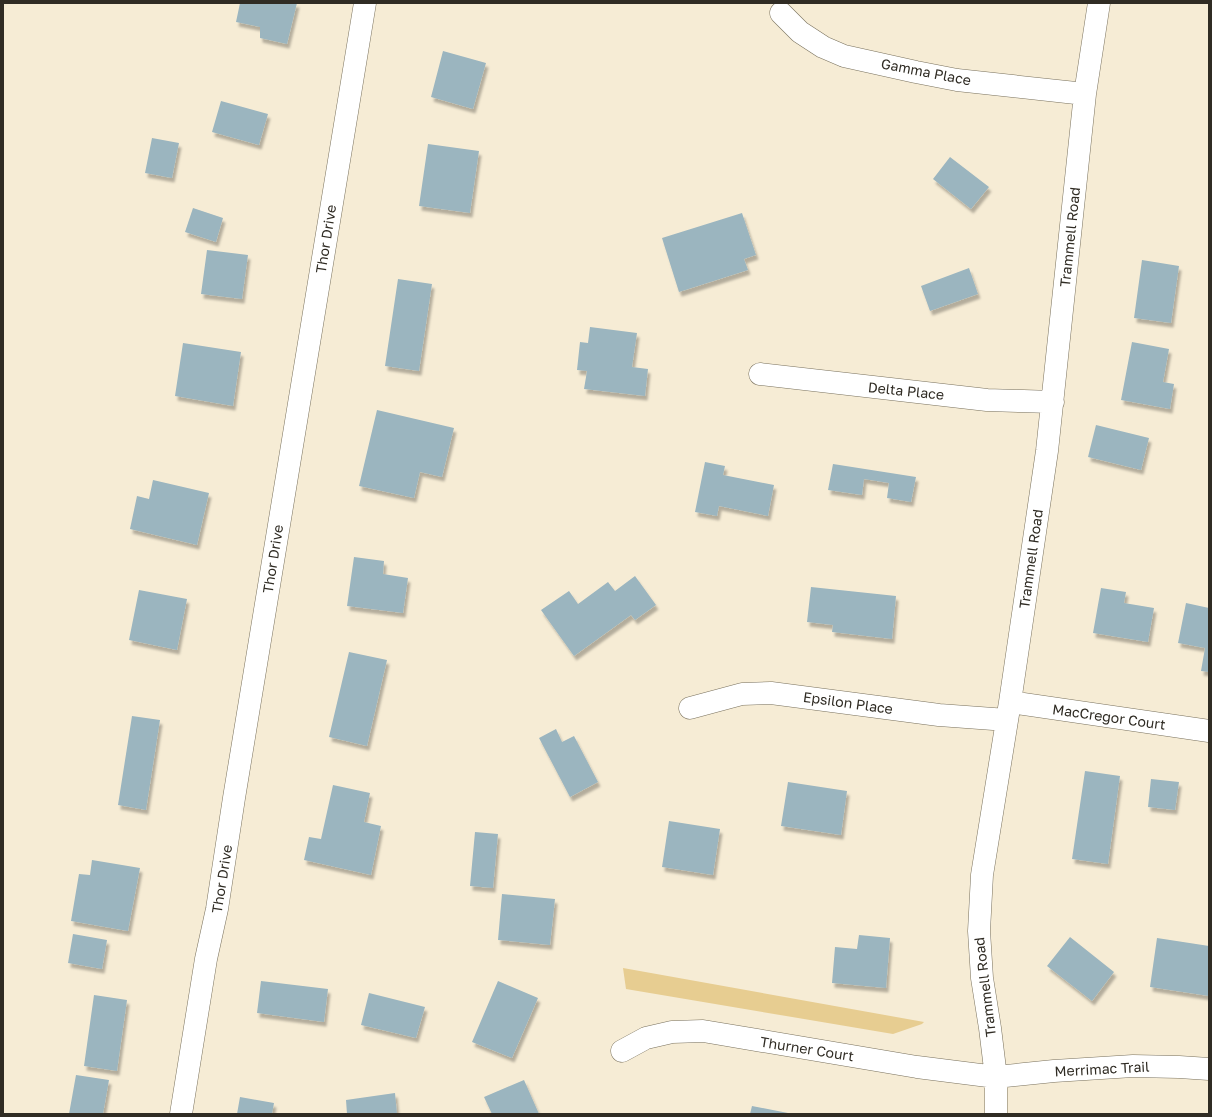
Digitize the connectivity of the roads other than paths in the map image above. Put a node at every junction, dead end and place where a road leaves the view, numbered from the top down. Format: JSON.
{"nodes":[{"id":1,"x":364,"y":3,"type":"edge"},
{"id":2,"x":1099,"y":3,"type":"edge"},
{"id":3,"x":781,"y":13,"type":"dead end"},
{"id":4,"x":1085,"y":94,"type":"junction"},
{"id":5,"x":760,"y":374,"type":"dead end"},
{"id":6,"x":1053,"y":402,"type":"junction"},
{"id":7,"x":690,"y":708,"type":"dead end"},
{"id":8,"x":1008,"y":711,"type":"junction"},
{"id":9,"x":1209,"y":731,"type":"edge"},
{"id":10,"x":622,"y":1051,"type":"dead end"},
{"id":11,"x":1209,"y":1069,"type":"edge"},
{"id":12,"x":996,"y":1077,"type":"junction"},
{"id":13,"x":180,"y":1114,"type":"edge"},
{"id":14,"x":996,"y":1114,"type":"edge"}],
"edges":[{"from":1,"to":13,"type":"street","name":"Thor Drive"},
{"from":2,"to":4,"type":"street","name":"Trammell Road"},
{"from":3,"to":4,"type":"street","name":"Gamma Place"},
{"from":4,"to":6,"type":"street","name":"Trammell Road"},
{"from":5,"to":6,"type":"street","name":"Delta Place"},
{"from":6,"to":8,"type":"street","name":"Trammell Road"},
{"from":7,"to":8,"type":"street","name":"Epsilon Place"},
{"from":8,"to":9,"type":"street","name":"MacCregor Court"},
{"from":8,"to":12,"type":"street","name":"Trammell Road"},
{"from":10,"to":12,"type":"street","name":"Thurner Court"},
{"from":11,"to":12,"type":"street","name":"Merrimac Trail"},
{"from":12,"to":14,"type":"street","name":"Trammell Road"}]}
